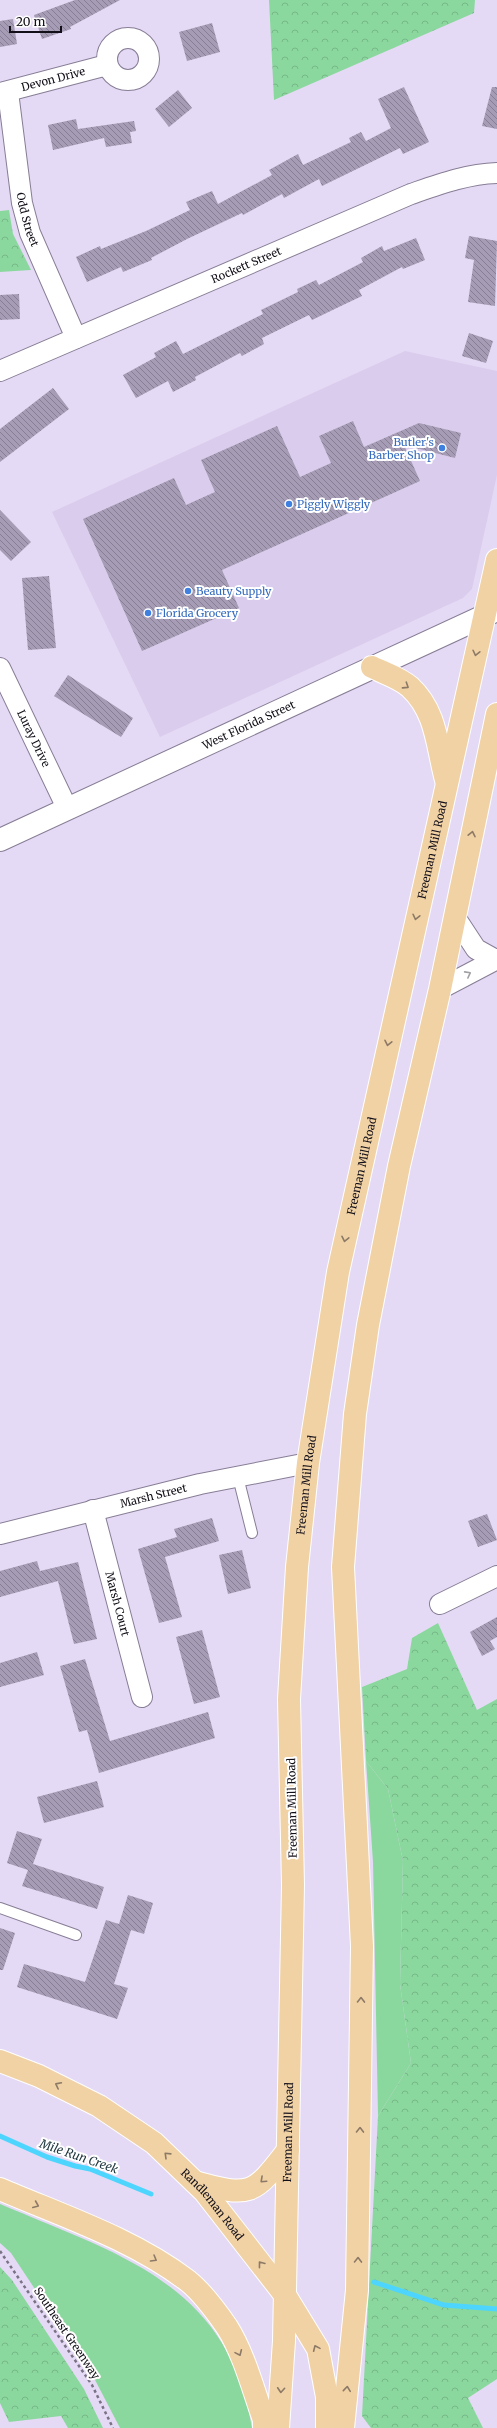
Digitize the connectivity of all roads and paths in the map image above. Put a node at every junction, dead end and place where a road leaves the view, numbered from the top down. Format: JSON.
{"nodes":[{"id":1,"x":107,"y":65,"type":"dead end"},
{"id":2,"x":4,"y":93,"type":"edge"},
{"id":3,"x":497,"y":173,"type":"edge"},
{"id":4,"x":76,"y":338,"type":"junction"},
{"id":5,"x":0,"y":372,"type":"edge"},
{"id":6,"x":497,"y":560,"type":"edge"},
{"id":7,"x":491,"y":613,"type":"edge"},
{"id":8,"x":372,"y":667,"type":"junction"},
{"id":9,"x":0,"y":668,"type":"edge"},
{"id":10,"x":497,"y":714,"type":"edge"},
{"id":11,"x":447,"y":783,"type":"junction"},
{"id":12,"x":67,"y":808,"type":"junction"},
{"id":13,"x":0,"y":840,"type":"edge"},
{"id":14,"x":455,"y":917,"type":"junction"},
{"id":15,"x":497,"y":959,"type":"edge"},
{"id":16,"x":440,"y":989,"type":"junction"},
{"id":17,"x":308,"y":1463,"type":"junction"},
{"id":18,"x":238,"y":1477,"type":"junction"},
{"id":19,"x":93,"y":1510,"type":"junction"},
{"id":20,"x":252,"y":1533,"type":"dead end"},
{"id":21,"x":0,"y":1534,"type":"edge"},
{"id":22,"x":497,"y":1576,"type":"edge"},
{"id":23,"x":440,"y":1604,"type":"dead end"},
{"id":24,"x":142,"y":1697,"type":"dead end"},
{"id":25,"x":0,"y":1908,"type":"edge"},
{"id":26,"x":76,"y":1935,"type":"dead end"},
{"id":27,"x":0,"y":2061,"type":"edge"},
{"id":28,"x":288,"y":2150,"type":"junction"},
{"id":29,"x":194,"y":2182,"type":"junction"},
{"id":30,"x":0,"y":2189,"type":"edge"},
{"id":31,"x":0,"y":2251,"type":"edge"},
{"id":32,"x":285,"y":2295,"type":"junction"},
{"id":33,"x":113,"y":2428,"type":"edge"},
{"id":34,"x":264,"y":2428,"type":"edge"},
{"id":35,"x":278,"y":2428,"type":"edge"},
{"id":36,"x":327,"y":2428,"type":"edge"},
{"id":37,"x":343,"y":2428,"type":"edge"}],
"edges":[{"from":1,"to":2,"type":"street","name":"Devon Drive"},
{"from":2,"to":4,"type":"street","name":"Odd Street"},
{"from":3,"to":4,"type":"street","name":"Rockett Street"},
{"from":4,"to":5,"type":"street","name":"Rockett Street"},
{"from":6,"to":7,"type":"main road","name":"Freeman Mill Road"},
{"from":7,"to":8,"type":"main road","name":"West Florida Street"},
{"from":7,"to":11,"type":"main road","name":"Freeman Mill Road","one_way":true},
{"from":8,"to":11,"type":"main road","one_way":true},
{"from":8,"to":12,"type":"main road","name":"West Florida Street"},
{"from":9,"to":12,"type":"street","name":"Luray Drive"},
{"from":14,"to":10,"type":"main road","one_way":true},
{"from":11,"to":17,"type":"main road","name":"Freeman Mill Road","one_way":true},
{"from":12,"to":13,"type":"main road","name":"West Florida Street"},
{"from":14,"to":15,"type":"street"},
{"from":14,"to":16,"type":"main road"},
{"from":16,"to":15,"type":"street","one_way":true},
{"from":37,"to":16,"type":"main road","one_way":true},
{"from":17,"to":18,"type":"street","name":"Marsh Street"},
{"from":17,"to":28,"type":"main road","name":"Freeman Mill Road"},
{"from":18,"to":19,"type":"street","name":"Marsh Street"},
{"from":18,"to":20,"type":"lane"},
{"from":19,"to":21,"type":"street","name":"Marsh Street"},
{"from":19,"to":24,"type":"street","name":"Marsh Court"},
{"from":22,"to":23,"type":"street"},
{"from":25,"to":26,"type":"lane"},
{"from":29,"to":27,"type":"main road","name":"Randleman Road","one_way":true},
{"from":28,"to":29,"type":"main road","one_way":true},
{"from":28,"to":32,"type":"main road","name":"Freeman Mill Road"},
{"from":32,"to":29,"type":"main road","name":"Randleman Road","one_way":true},
{"from":30,"to":34,"type":"main road","one_way":true},
{"from":31,"to":33,"type":"path","name":"Southeast Greenway"},
{"from":32,"to":35,"type":"main road","name":"Freeman Mill Road","one_way":true},
{"from":36,"to":32,"type":"main road","name":"Randleman Road","one_way":true}]}
